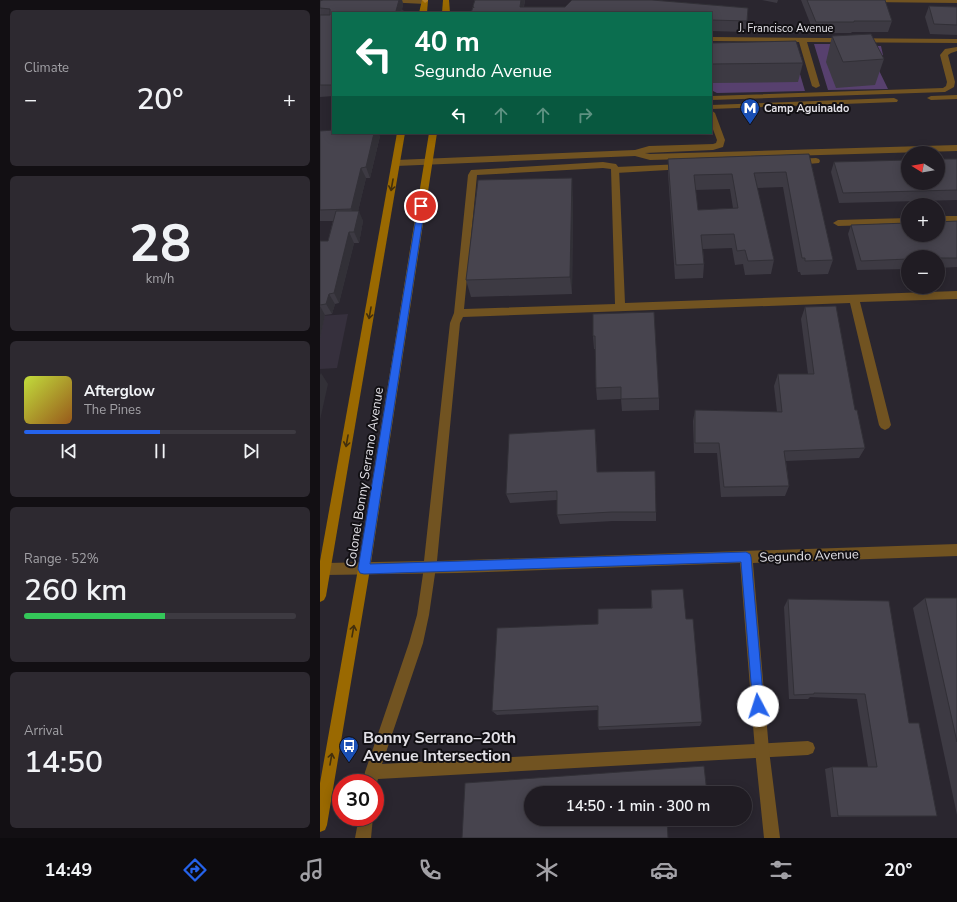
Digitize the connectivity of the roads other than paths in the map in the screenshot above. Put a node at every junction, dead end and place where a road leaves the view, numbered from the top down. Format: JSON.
{"nodes":[{"id":1,"x":385,"y":0,"type":"edge"},
{"id":2,"x":446,"y":0,"type":"edge"},
{"id":3,"x":866,"y":0,"type":"edge"},
{"id":4,"x":425,"y":1,"type":"edge"},
{"id":5,"x":957,"y":1,"type":"edge"},
{"id":6,"x":423,"y":12,"type":"edge"},
{"id":7,"x":446,"y":12,"type":"edge"},
{"id":8,"x":712,"y":39,"type":"edge"},
{"id":9,"x":802,"y":39,"type":"junction"},
{"id":10,"x":957,"y":41,"type":"edge"},
{"id":11,"x":957,"y":50,"type":"edge"},
{"id":12,"x":816,"y":86,"type":"dead end"},
{"id":13,"x":944,"y":94,"type":"junction"},
{"id":14,"x":957,"y":97,"type":"edge"},
{"id":15,"x":712,"y":98,"type":"edge"},
{"id":16,"x":712,"y":107,"type":"edge"},
{"id":17,"x":712,"y":116,"type":"edge"},
{"id":18,"x":401,"y":134,"type":"edge"},
{"id":19,"x":433,"y":134,"type":"edge"},
{"id":20,"x":957,"y":148,"type":"edge"},
{"id":21,"x":635,"y":153,"type":"junction"},
{"id":22,"x":816,"y":161,"type":"dead end"},
{"id":23,"x":428,"y":162,"type":"junction"},
{"id":24,"x":396,"y":163,"type":"junction"},
{"id":25,"x":784,"y":163,"type":"edge"},
{"id":26,"x":690,"y":167,"type":"edge"},
{"id":27,"x":616,"y":170,"type":"junction"},
{"id":28,"x":945,"y":219,"type":"edge"},
{"id":29,"x":957,"y":219,"type":"edge"},
{"id":30,"x":901,"y":220,"type":"edge"},
{"id":31,"x":838,"y":223,"type":"dead end"},
{"id":32,"x":957,"y":295,"type":"edge"},
{"id":33,"x":854,"y":298,"type":"junction"},
{"id":34,"x":620,"y":307,"type":"junction"},
{"id":35,"x":459,"y":313,"type":"junction"},
{"id":36,"x":885,"y":425,"type":"dead end"},
{"id":37,"x":957,"y":550,"type":"edge"},
{"id":38,"x":746,"y":557,"type":"junction"},
{"id":39,"x":430,"y":567,"type":"junction"},
{"id":40,"x":326,"y":569,"type":"junction"},
{"id":41,"x":364,"y":569,"type":"junction"},
{"id":42,"x":320,"y":596,"type":"edge"},
{"id":43,"x":808,"y":748,"type":"dead end"},
{"id":44,"x":762,"y":750,"type":"junction"},
{"id":45,"x":372,"y":774,"type":"edge"},
{"id":46,"x":384,"y":777,"type":"edge"},
{"id":47,"x":320,"y":825,"type":"edge"},
{"id":48,"x":365,"y":826,"type":"edge"},
{"id":49,"x":363,"y":838,"type":"edge"},
{"id":50,"x":772,"y":838,"type":"edge"}],
"edges":[{"from":1,"to":4,"type":"street"},
{"from":2,"to":7,"type":"main road"},
{"from":3,"to":5,"type":"street"},
{"from":4,"to":6,"type":"main road"},
{"from":8,"to":9,"type":"street","name":"J. Francisco Avenue"},
{"from":9,"to":10,"type":"street","name":"J. Francisco Avenue"},
{"from":9,"to":12,"type":"street"},
{"from":11,"to":13,"type":"street"},
{"from":13,"to":14,"type":"street"},
{"from":13,"to":15,"type":"street"},
{"from":13,"to":16,"type":"street"},
{"from":17,"to":21,"type":"street"},
{"from":18,"to":24,"type":"main road","name":"Colonel Bonny Serrano Avenue"},
{"from":19,"to":23,"type":"main road","name":"Colonel Bonny Serrano Avenue"},
{"from":20,"to":21,"type":"street"},
{"from":21,"to":23,"type":"street"},
{"from":22,"to":25,"type":"street"},
{"from":23,"to":24,"type":"street"},
{"from":23,"to":41,"type":"main road","name":"Colonel Bonny Serrano Avenue"},
{"from":24,"to":40,"type":"main road","name":"Colonel Bonny Serrano Avenue","one_way":true},
{"from":26,"to":27,"type":"street"},
{"from":27,"to":34,"type":"street"},
{"from":27,"to":35,"type":"street"},
{"from":28,"to":29,"type":"street"},
{"from":30,"to":31,"type":"street"},
{"from":32,"to":33,"type":"street"},
{"from":33,"to":34,"type":"street"},
{"from":33,"to":36,"type":"street"},
{"from":34,"to":35,"type":"street"},
{"from":35,"to":39,"type":"street"},
{"from":37,"to":38,"type":"street","name":"Segundo Avenue"},
{"from":38,"to":39,"type":"street","name":"Segundo Avenue"},
{"from":38,"to":44,"type":"street"},
{"from":39,"to":41,"type":"street","name":"Segundo Avenue"},
{"from":39,"to":45,"type":"street"},
{"from":40,"to":41,"type":"street","name":"Segundo Avenue"},
{"from":40,"to":42,"type":"main road","name":"Colonel Bonny Serrano Avenue"},
{"from":47,"to":41,"type":"main road","name":"Colonel Bonny Serrano Avenue","one_way":true},
{"from":43,"to":44,"type":"street"},
{"from":44,"to":46,"type":"street"},
{"from":44,"to":50,"type":"street"},
{"from":48,"to":49,"type":"street"}]}
